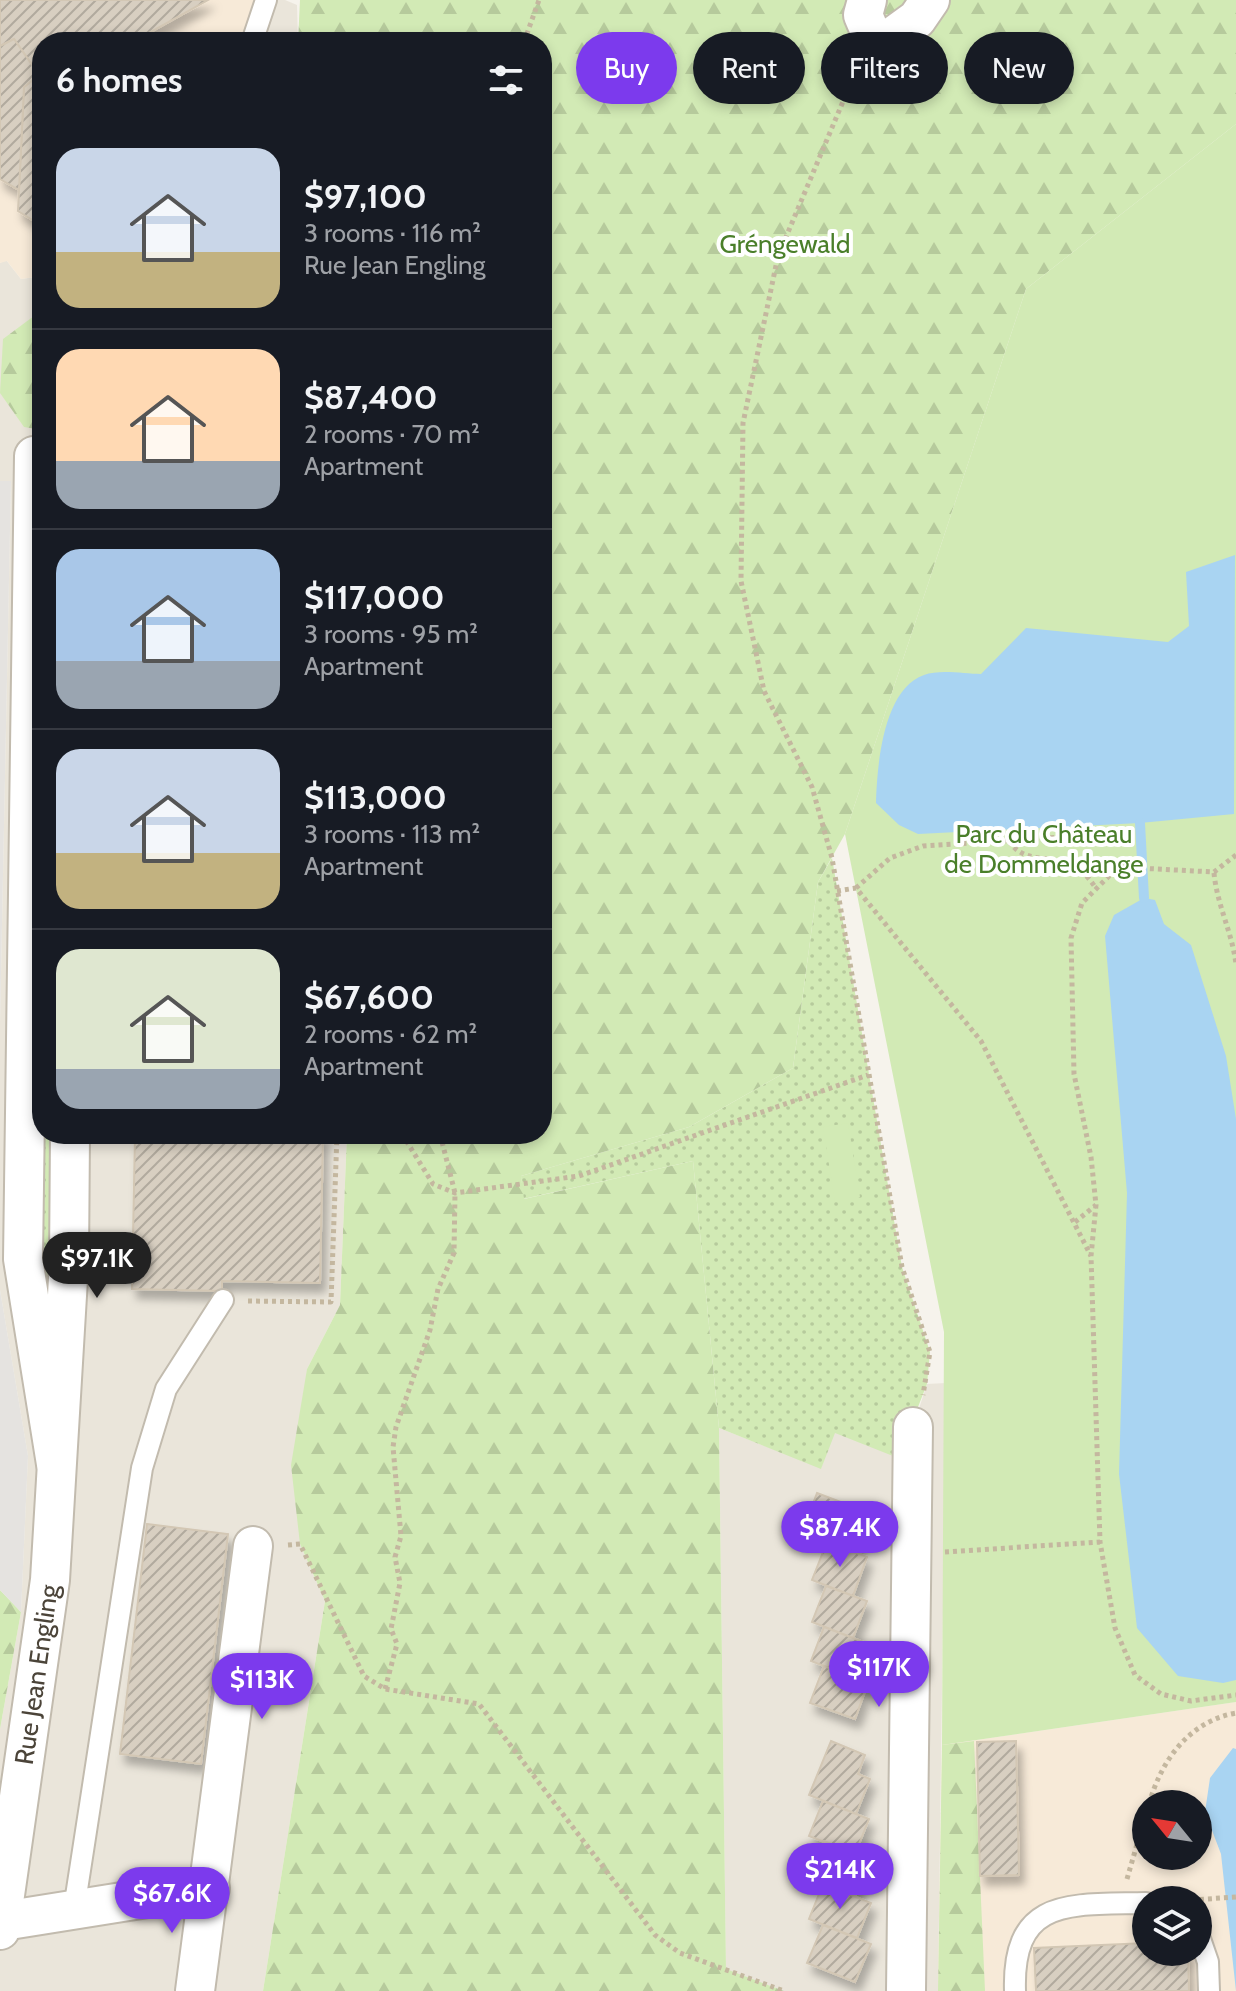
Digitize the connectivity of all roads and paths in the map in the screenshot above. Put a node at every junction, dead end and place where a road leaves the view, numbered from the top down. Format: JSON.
{"nodes":[{"id":1,"x":266,"y":0,"type":"edge"},
{"id":2,"x":539,"y":0,"type":"edge"},
{"id":3,"x":867,"y":0,"type":"edge"},
{"id":4,"x":930,"y":0,"type":"edge"},
{"id":5,"x":255,"y":32,"type":"edge"},
{"id":6,"x":528,"y":32,"type":"edge"},
{"id":7,"x":870,"y":32,"type":"edge"},
{"id":8,"x":899,"y":32,"type":"edge"},
{"id":9,"x":841,"y":104,"type":"edge"},
{"id":10,"x":32,"y":602,"type":"edge"},
{"id":11,"x":1125,"y":833,"type":"dead end"},
{"id":12,"x":1009,"y":841,"type":"junction"},
{"id":13,"x":1236,"y":855,"type":"edge"},
{"id":14,"x":1214,"y":872,"type":"junction"},
{"id":15,"x":1095,"y":887,"type":"junction"},
{"id":16,"x":856,"y":888,"type":"junction"},
{"id":17,"x":837,"y":891,"type":"junction"},
{"id":18,"x":1236,"y":964,"type":"edge"},
{"id":19,"x":868,"y":1075,"type":"junction"},
{"id":20,"x":70,"y":1144,"type":"edge"},
{"id":21,"x":337,"y":1144,"type":"edge"},
{"id":22,"x":408,"y":1144,"type":"edge"},
{"id":23,"x":443,"y":1144,"type":"edge"},
{"id":24,"x":455,"y":1193,"type":"junction"},
{"id":25,"x":1096,"y":1205,"type":"junction"},
{"id":26,"x":1075,"y":1222,"type":"junction"},
{"id":27,"x":1091,"y":1256,"type":"junction"},
{"id":28,"x":223,"y":1300,"type":"joint"},
{"id":29,"x":913,"y":1427,"type":"joint"},
{"id":30,"x":56,"y":1464,"type":"junction"},
{"id":31,"x":1100,"y":1542,"type":"junction"},
{"id":32,"x":253,"y":1546,"type":"joint"},
{"id":33,"x":944,"y":1552,"type":"dead end"},
{"id":34,"x":385,"y":1689,"type":"junction"},
{"id":35,"x":1236,"y":1695,"type":"edge"},
{"id":36,"x":1236,"y":1713,"type":"edge"},
{"id":37,"x":1154,"y":1790,"type":"edge"},
{"id":38,"x":1132,"y":1860,"type":"edge"},
{"id":39,"x":210,"y":1888,"type":"junction"},
{"id":40,"x":1236,"y":1897,"type":"edge"},
{"id":41,"x":1212,"y":1898,"type":"edge"},
{"id":42,"x":1125,"y":1904,"type":"junction"},
{"id":43,"x":1132,"y":1904,"type":"edge"},
{"id":44,"x":74,"y":1909,"type":"junction"},
{"id":45,"x":2,"y":1926,"type":"edge"},
{"id":46,"x":1208,"y":1966,"type":"edge"},
{"id":47,"x":195,"y":1991,"type":"edge"},
{"id":48,"x":784,"y":1991,"type":"edge"},
{"id":49,"x":906,"y":1991,"type":"edge"},
{"id":50,"x":1015,"y":1991,"type":"edge"},
{"id":51,"x":1209,"y":1991,"type":"edge"}],
"edges":[{"from":1,"to":5,"type":"lane"},
{"from":2,"to":6,"type":"path"},
{"from":3,"to":7,"type":"street"},
{"from":4,"to":8,"type":"street"},
{"from":9,"to":17,"type":"path"},
{"from":10,"to":30,"type":"street","name":"Rue Jean Engling"},
{"from":11,"to":12,"type":"path"},
{"from":12,"to":15,"type":"path"},
{"from":12,"to":16,"type":"path"},
{"from":13,"to":14,"type":"path"},
{"from":14,"to":15,"type":"path"},
{"from":14,"to":18,"type":"path"},
{"from":15,"to":25,"type":"path"},
{"from":16,"to":17,"type":"path"},
{"from":16,"to":26,"type":"path"},
{"from":17,"to":19,"type":"path"},
{"from":19,"to":24,"type":"path"},
{"from":19,"to":29,"type":"path"},
{"from":20,"to":30,"type":"street","name":"Rue Jean Engling"},
{"from":21,"to":28,"type":"path"},
{"from":22,"to":24,"type":"path"},
{"from":23,"to":24,"type":"path"},
{"from":24,"to":34,"type":"path"},
{"from":25,"to":26,"type":"path"},
{"from":25,"to":27,"type":"path"},
{"from":26,"to":27,"type":"path"},
{"from":27,"to":31,"type":"path"},
{"from":28,"to":44,"type":"lane"},
{"from":29,"to":49,"type":"street"},
{"from":30,"to":45,"type":"street","name":"Rue Jean Engling"},
{"from":31,"to":33,"type":"path"},
{"from":31,"to":35,"type":"path"},
{"from":32,"to":34,"type":"path"},
{"from":32,"to":39,"type":"street"},
{"from":34,"to":48,"type":"path"},
{"from":36,"to":37,"type":"path"},
{"from":38,"to":42,"type":"path"},
{"from":39,"to":44,"type":"street"},
{"from":39,"to":47,"type":"street"},
{"from":40,"to":41,"type":"path"},
{"from":42,"to":43,"type":"lane"},
{"from":42,"to":50,"type":"lane"},
{"from":44,"to":45,"type":"street"},
{"from":46,"to":51,"type":"lane"}]}
